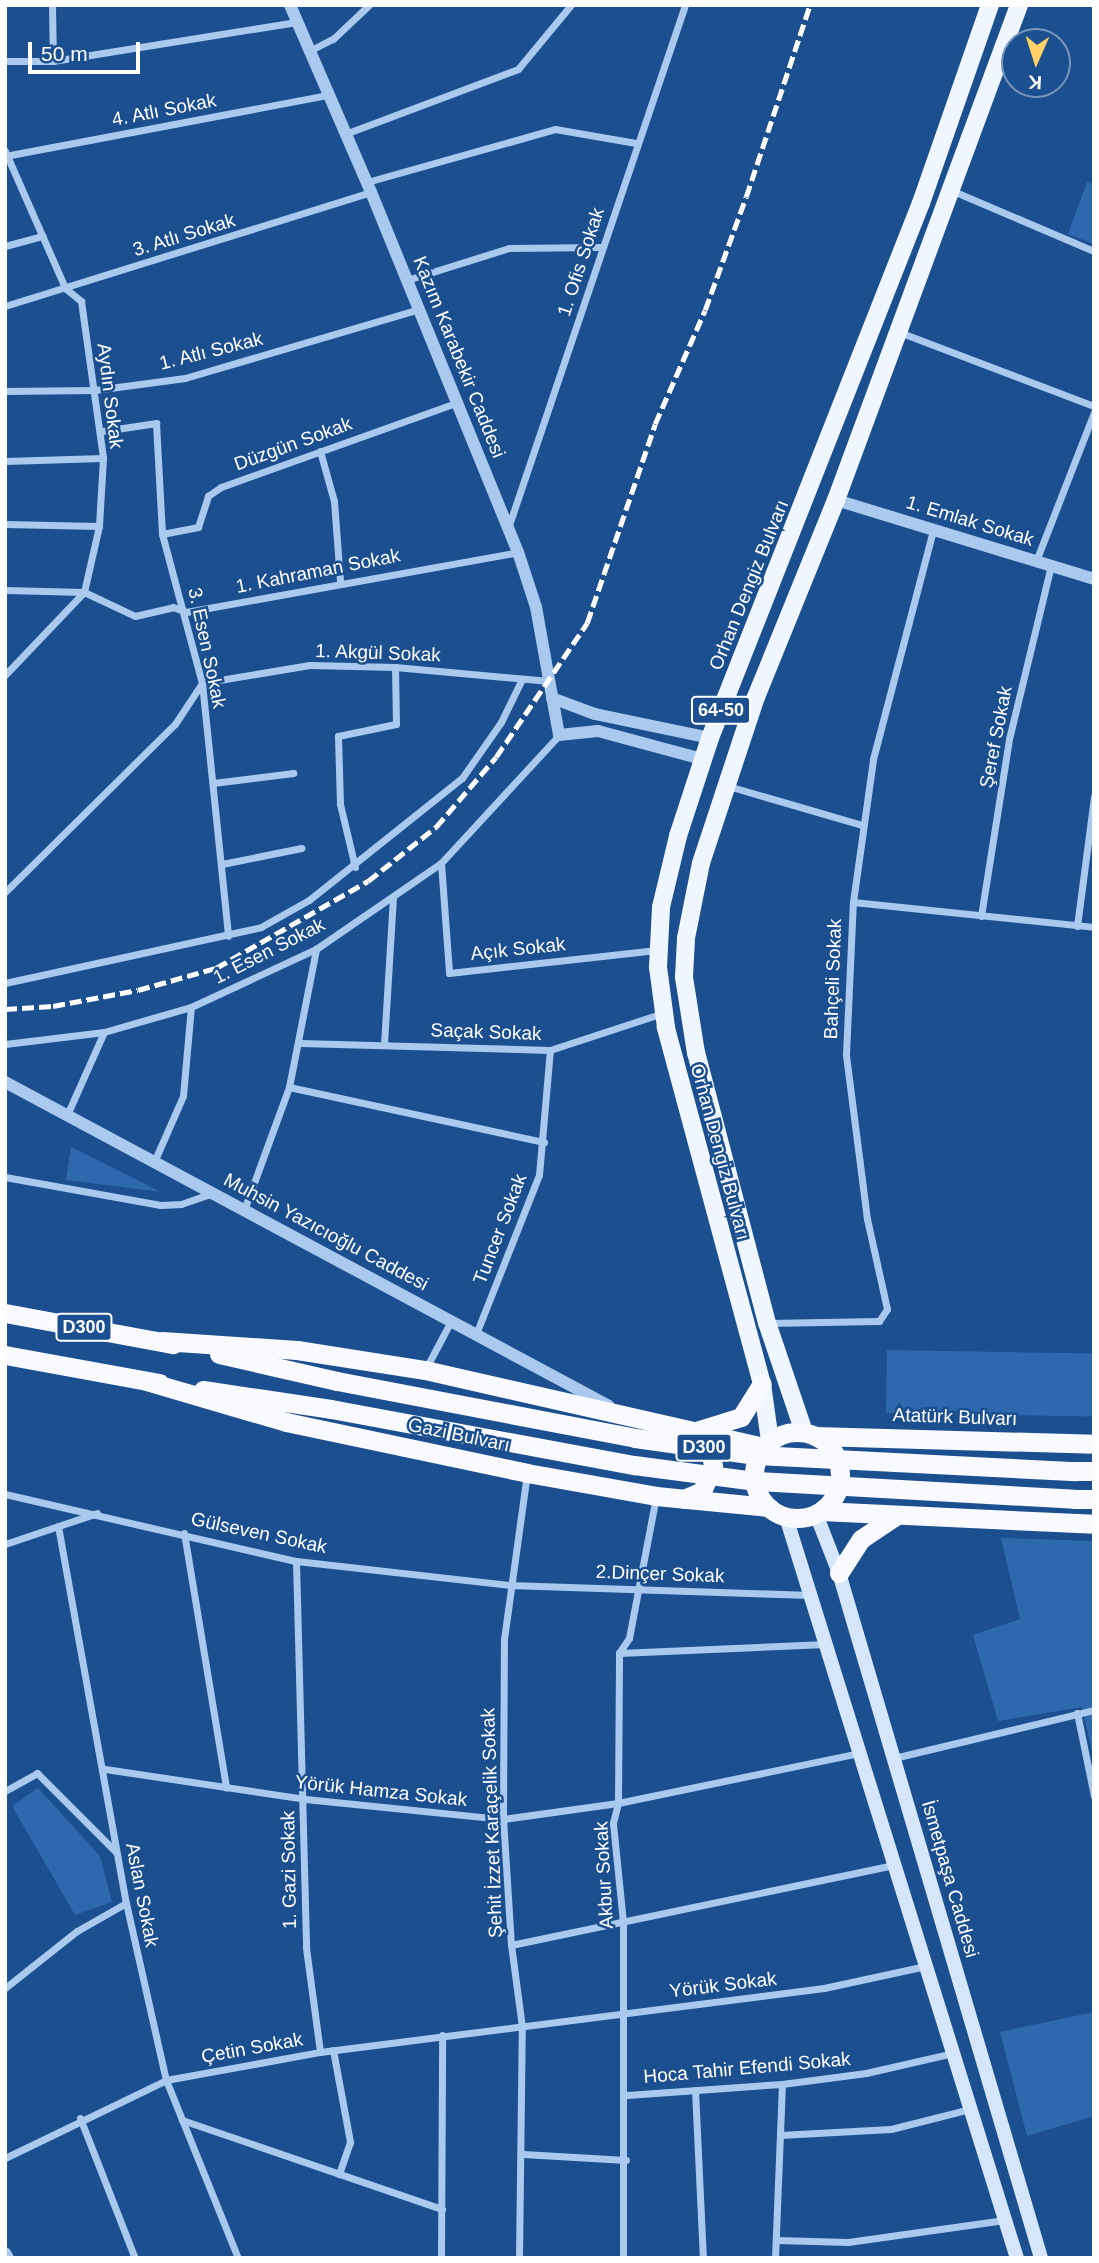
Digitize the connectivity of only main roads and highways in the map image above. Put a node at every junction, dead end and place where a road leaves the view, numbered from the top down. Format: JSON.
{"nodes":[{"id":1,"x":990,"y":5,"type":"edge"},
{"id":2,"x":1019,"y":5,"type":"edge"},
{"id":3,"x":810,"y":491,"type":"junction"},
{"id":4,"x":836,"y":500,"type":"junction"},
{"id":5,"x":710,"y":738,"type":"junction"},
{"id":6,"x":739,"y":748,"type":"junction"},
{"id":7,"x":702,"y":759,"type":"junction"},
{"id":8,"x":730,"y":777,"type":"junction"},
{"id":9,"x":5,"y":1313,"type":"edge"},
{"id":10,"x":162,"y":1341,"type":"junction"},
{"id":11,"x":5,"y":1355,"type":"edge"},
{"id":12,"x":146,"y":1381,"type":"junction"},
{"id":13,"x":762,"y":1384,"type":"junction"},
{"id":14,"x":693,"y":1431,"type":"junction"},
{"id":15,"x":809,"y":1434,"type":"junction"},
{"id":16,"x":767,"y":1444,"type":"junction"},
{"id":17,"x":1094,"y":1444,"type":"edge"},
{"id":18,"x":1085,"y":1471,"type":"edge"},
{"id":19,"x":684,"y":1499,"type":"junction"},
{"id":20,"x":1094,"y":1499,"type":"edge"},
{"id":21,"x":768,"y":1507,"type":"junction"},
{"id":22,"x":818,"y":1512,"type":"junction"},
{"id":23,"x":897,"y":1515,"type":"junction"},
{"id":24,"x":786,"y":1517,"type":"junction"},
{"id":25,"x":1094,"y":1524,"type":"edge"},
{"id":26,"x":839,"y":1573,"type":"junction"},
{"id":27,"x":1017,"y":2258,"type":"edge"},
{"id":28,"x":1041,"y":2258,"type":"edge"}],
"edges":[{"from":1,"to":3,"type":"main road","name":"Orhan Dengiz Bulvarı","number":"64-50"},
{"from":2,"to":4,"type":"main road","name":"Orhan Dengiz Bulvarı","number":"64-50"},
{"from":3,"to":4,"type":"main road"},
{"from":3,"to":5,"type":"main road","name":"Orhan Dengiz Bulvarı","number":"64-50"},
{"from":4,"to":6,"type":"main road","name":"Orhan Dengiz Bulvarı","number":"64-50"},
{"from":5,"to":6,"type":"main road"},
{"from":5,"to":7,"type":"main road","name":"Orhan Dengiz Bulvarı","number":"64-50"},
{"from":6,"to":8,"type":"main road","name":"Orhan Dengiz Bulvarı","number":"64-50"},
{"from":7,"to":8,"type":"main road"},
{"from":7,"to":13,"type":"main road","name":"Orhan Dengiz Bulvarı","number":"64-50"},
{"from":8,"to":15,"type":"main road","name":"Orhan Dengiz Bulvarı","number":"64-50"},
{"from":9,"to":10,"type":"highway","number":"D300"},
{"from":10,"to":14,"type":"highway"},
{"from":10,"to":18,"type":"highway","number":"D300","bridge":true},
{"from":11,"to":12,"type":"highway","name":"Gazi Bulvarı","number":"D300"},
{"from":12,"to":19,"type":"highway","name":"Gazi Bulvarı"},
{"from":12,"to":20,"type":"highway","name":"Gazi Bulvarı","number":"D300","bridge":true},
{"from":13,"to":14,"type":"highway"},
{"from":13,"to":16,"type":"main road","name":"Orhan Dengiz Bulvarı","number":"64-50"},
{"from":14,"to":16,"type":"highway"},
{"from":14,"to":19,"type":"highway"},
{"from":15,"to":16,"type":"highway"},
{"from":15,"to":17,"type":"highway","name":"Atatürk Bulvarı"},
{"from":15,"to":22,"type":"highway"},
{"from":16,"to":21,"type":"highway"},
{"from":19,"to":21,"type":"highway","name":"Gazi Bulvarı"},
{"from":21,"to":24,"type":"highway"},
{"from":22,"to":23,"type":"highway"},
{"from":22,"to":24,"type":"highway"},
{"from":22,"to":26,"type":"main road","name":"İsmetpaşa Caddesi"},
{"from":23,"to":25,"type":"highway"},
{"from":23,"to":26,"type":"highway"},
{"from":24,"to":27,"type":"main road"},
{"from":26,"to":28,"type":"main road","name":"İsmetpaşa Caddesi"}]}
